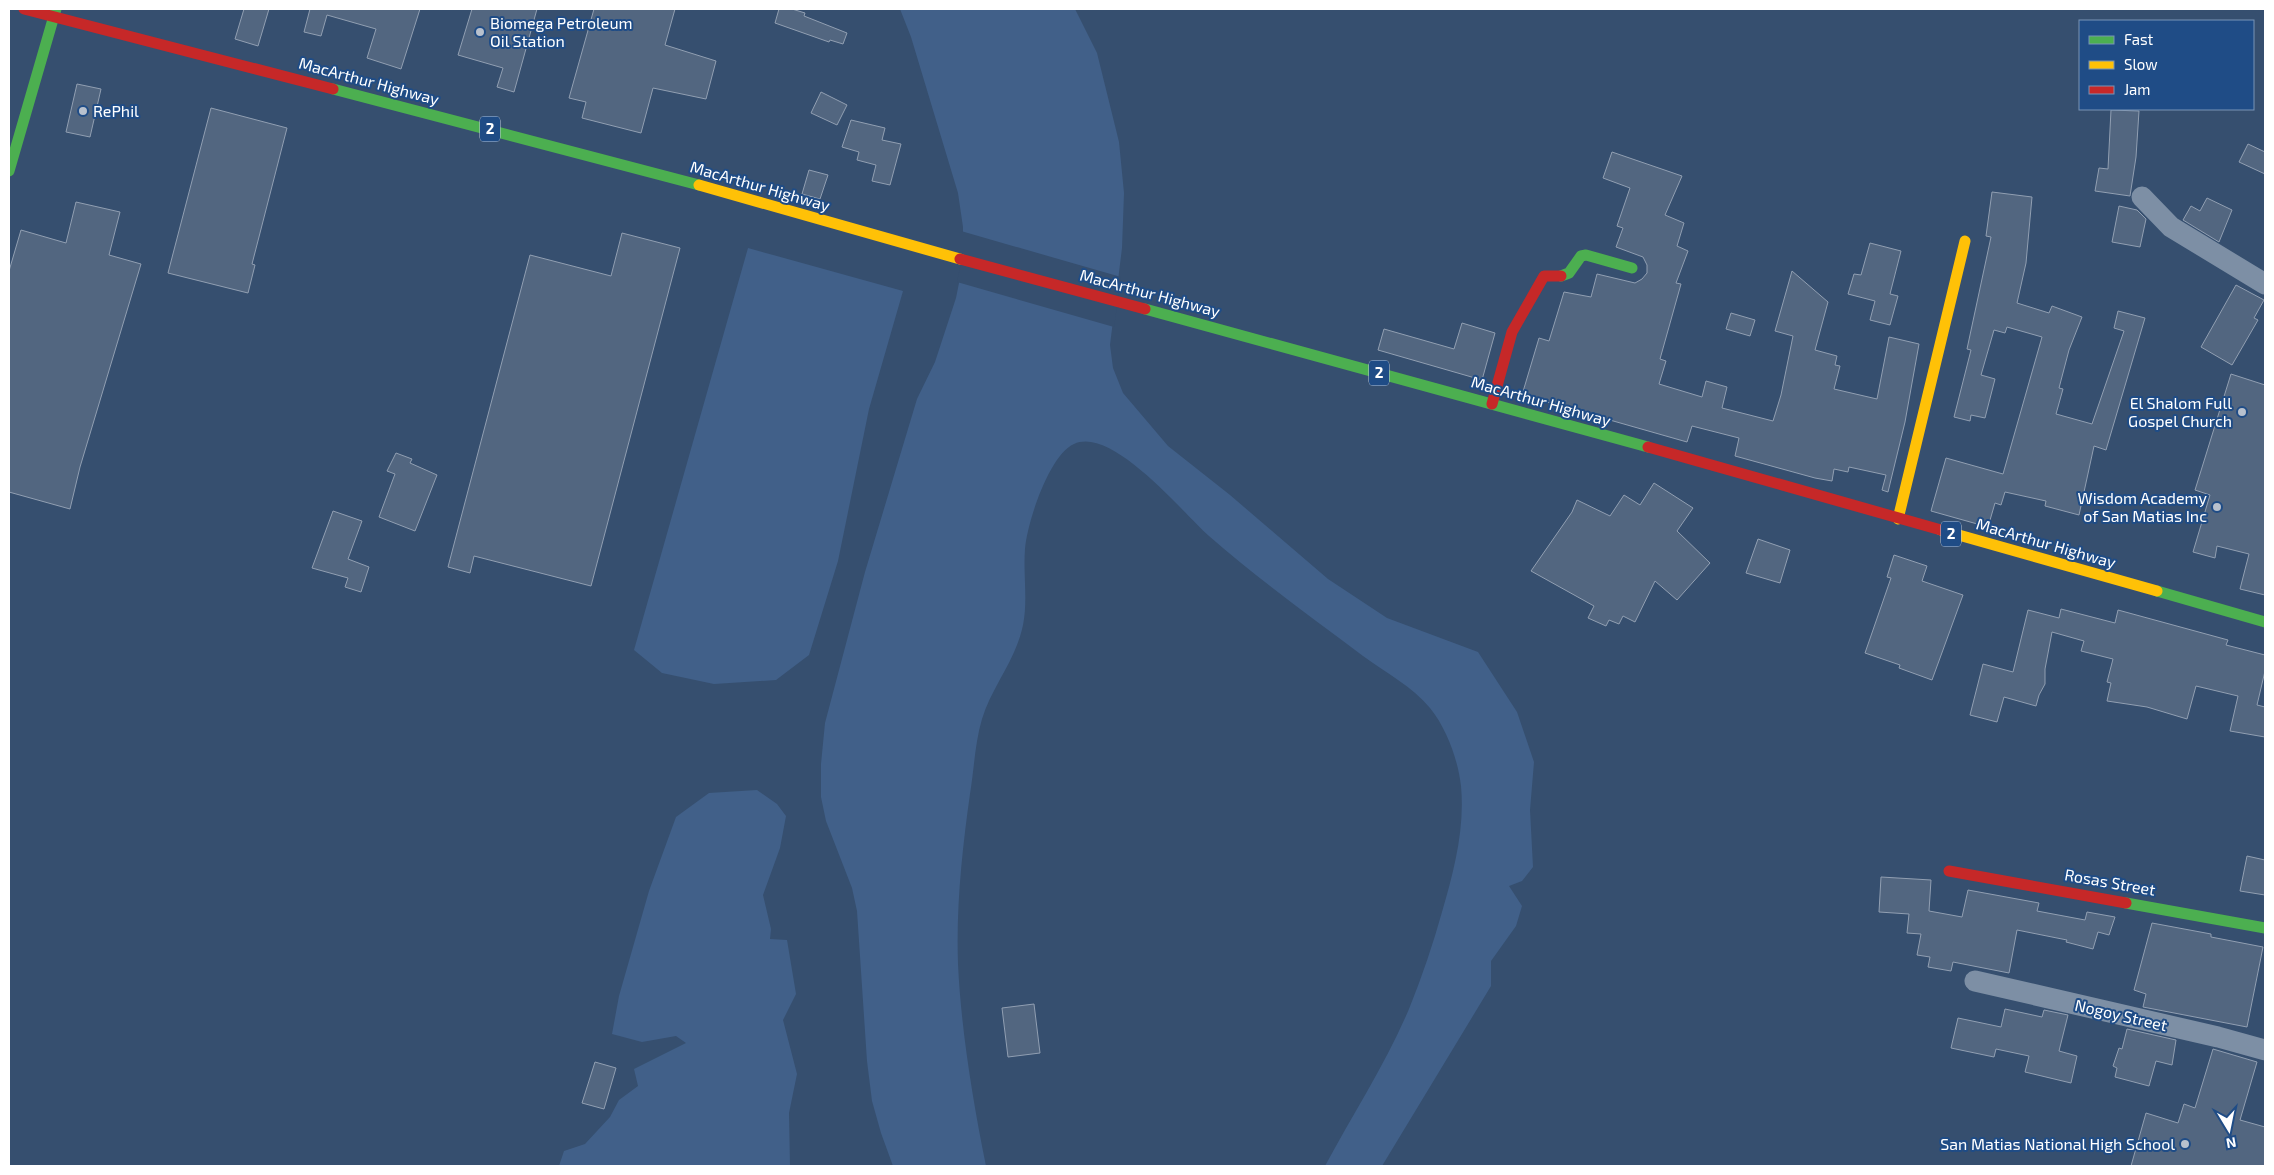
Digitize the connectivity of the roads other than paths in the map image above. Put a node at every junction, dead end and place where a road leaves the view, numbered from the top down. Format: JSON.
{"nodes":[{"id":1,"x":24,"y":9,"type":"edge"},
{"id":2,"x":55,"y":13,"type":"edge"},
{"id":3,"x":9,"y":171,"type":"edge"},
{"id":4,"x":2142,"y":197,"type":"dead end"},
{"id":5,"x":1965,"y":241,"type":"dead end"},
{"id":6,"x":1632,"y":268,"type":"dead end"},
{"id":7,"x":2265,"y":284,"type":"edge"},
{"id":8,"x":1492,"y":404,"type":"junction"},
{"id":9,"x":1898,"y":519,"type":"junction"},
{"id":10,"x":2265,"y":622,"type":"edge"},
{"id":11,"x":1949,"y":871,"type":"dead end"},
{"id":12,"x":2265,"y":928,"type":"edge"},
{"id":13,"x":1976,"y":981,"type":"dead end"},
{"id":14,"x":2265,"y":1050,"type":"edge"}],
"edges":[{"from":1,"to":2,"type":"main road","name":"MacArthur Highway","number":"2"},
{"from":2,"to":3,"type":"main road"},
{"from":2,"to":8,"type":"main road","name":"MacArthur Highway","number":"2"},
{"from":4,"to":7,"type":"street"},
{"from":5,"to":9,"type":"main road"},
{"from":6,"to":8,"type":"main road"},
{"from":8,"to":9,"type":"main road","name":"MacArthur Highway","number":"2"},
{"from":9,"to":10,"type":"main road","name":"MacArthur Highway","number":"2"},
{"from":11,"to":12,"type":"main road","name":"Rosas Street"},
{"from":13,"to":14,"type":"street","name":"Nogoy Street"}]}
